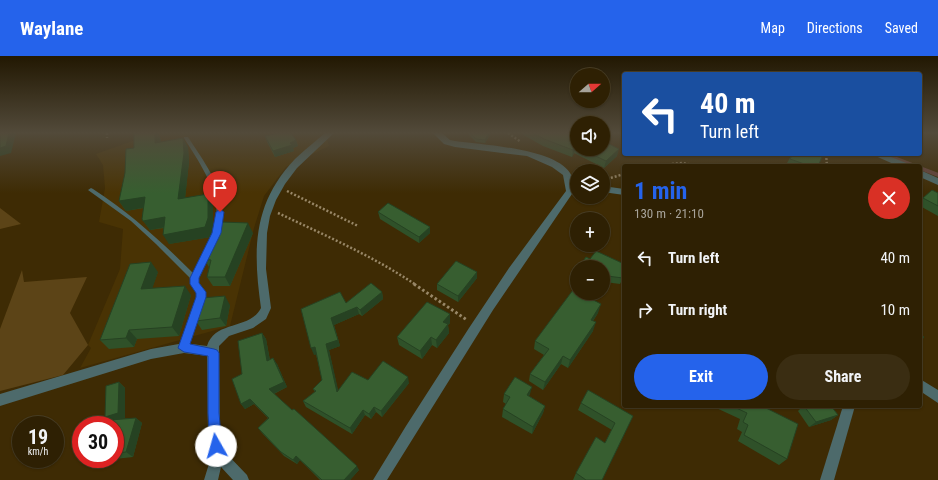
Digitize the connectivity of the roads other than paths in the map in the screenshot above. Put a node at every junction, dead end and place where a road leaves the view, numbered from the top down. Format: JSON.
{"nodes":[{"id":1,"x":195,"y":153,"type":"edge"},
{"id":2,"x":308,"y":153,"type":"edge"},
{"id":3,"x":525,"y":153,"type":"edge"},
{"id":4,"x":880,"y":156,"type":"edge"},
{"id":5,"x":901,"y":164,"type":"edge"},
{"id":6,"x":922,"y":174,"type":"edge"},
{"id":7,"x":938,"y":182,"type":"edge"},
{"id":8,"x":570,"y":183,"type":"edge"},
{"id":9,"x":91,"y":190,"type":"dead end"},
{"id":10,"x":610,"y":190,"type":"edge"},
{"id":11,"x":622,"y":192,"type":"edge"},
{"id":12,"x":570,"y":194,"type":"edge"},
{"id":13,"x":194,"y":278,"type":"junction"},
{"id":14,"x":184,"y":348,"type":"junction"},
{"id":15,"x":214,"y":353,"type":"junction"},
{"id":16,"x":922,"y":385,"type":"edge"},
{"id":17,"x":938,"y":397,"type":"edge"},
{"id":18,"x":0,"y":400,"type":"edge"},
{"id":19,"x":847,"y":408,"type":"edge"},
{"id":20,"x":218,"y":454,"type":"junction"},
{"id":21,"x":211,"y":480,"type":"edge"},
{"id":22,"x":242,"y":480,"type":"edge"},
{"id":23,"x":380,"y":480,"type":"edge"},
{"id":24,"x":827,"y":480,"type":"edge"}],
"edges":[{"from":1,"to":13,"type":"lane"},
{"from":2,"to":15,"type":"street"},
{"from":3,"to":8,"type":"street"},
{"from":4,"to":5,"type":"street"},
{"from":6,"to":7,"type":"street"},
{"from":9,"to":13,"type":"lane"},
{"from":10,"to":11,"type":"street"},
{"from":12,"to":23,"type":"street"},
{"from":13,"to":14,"type":"lane"},
{"from":14,"to":15,"type":"street"},
{"from":14,"to":18,"type":"street"},
{"from":15,"to":20,"type":"street"},
{"from":16,"to":17,"type":"street"},
{"from":19,"to":24,"type":"street"},
{"from":20,"to":21,"type":"street"},
{"from":20,"to":22,"type":"street"}]}
